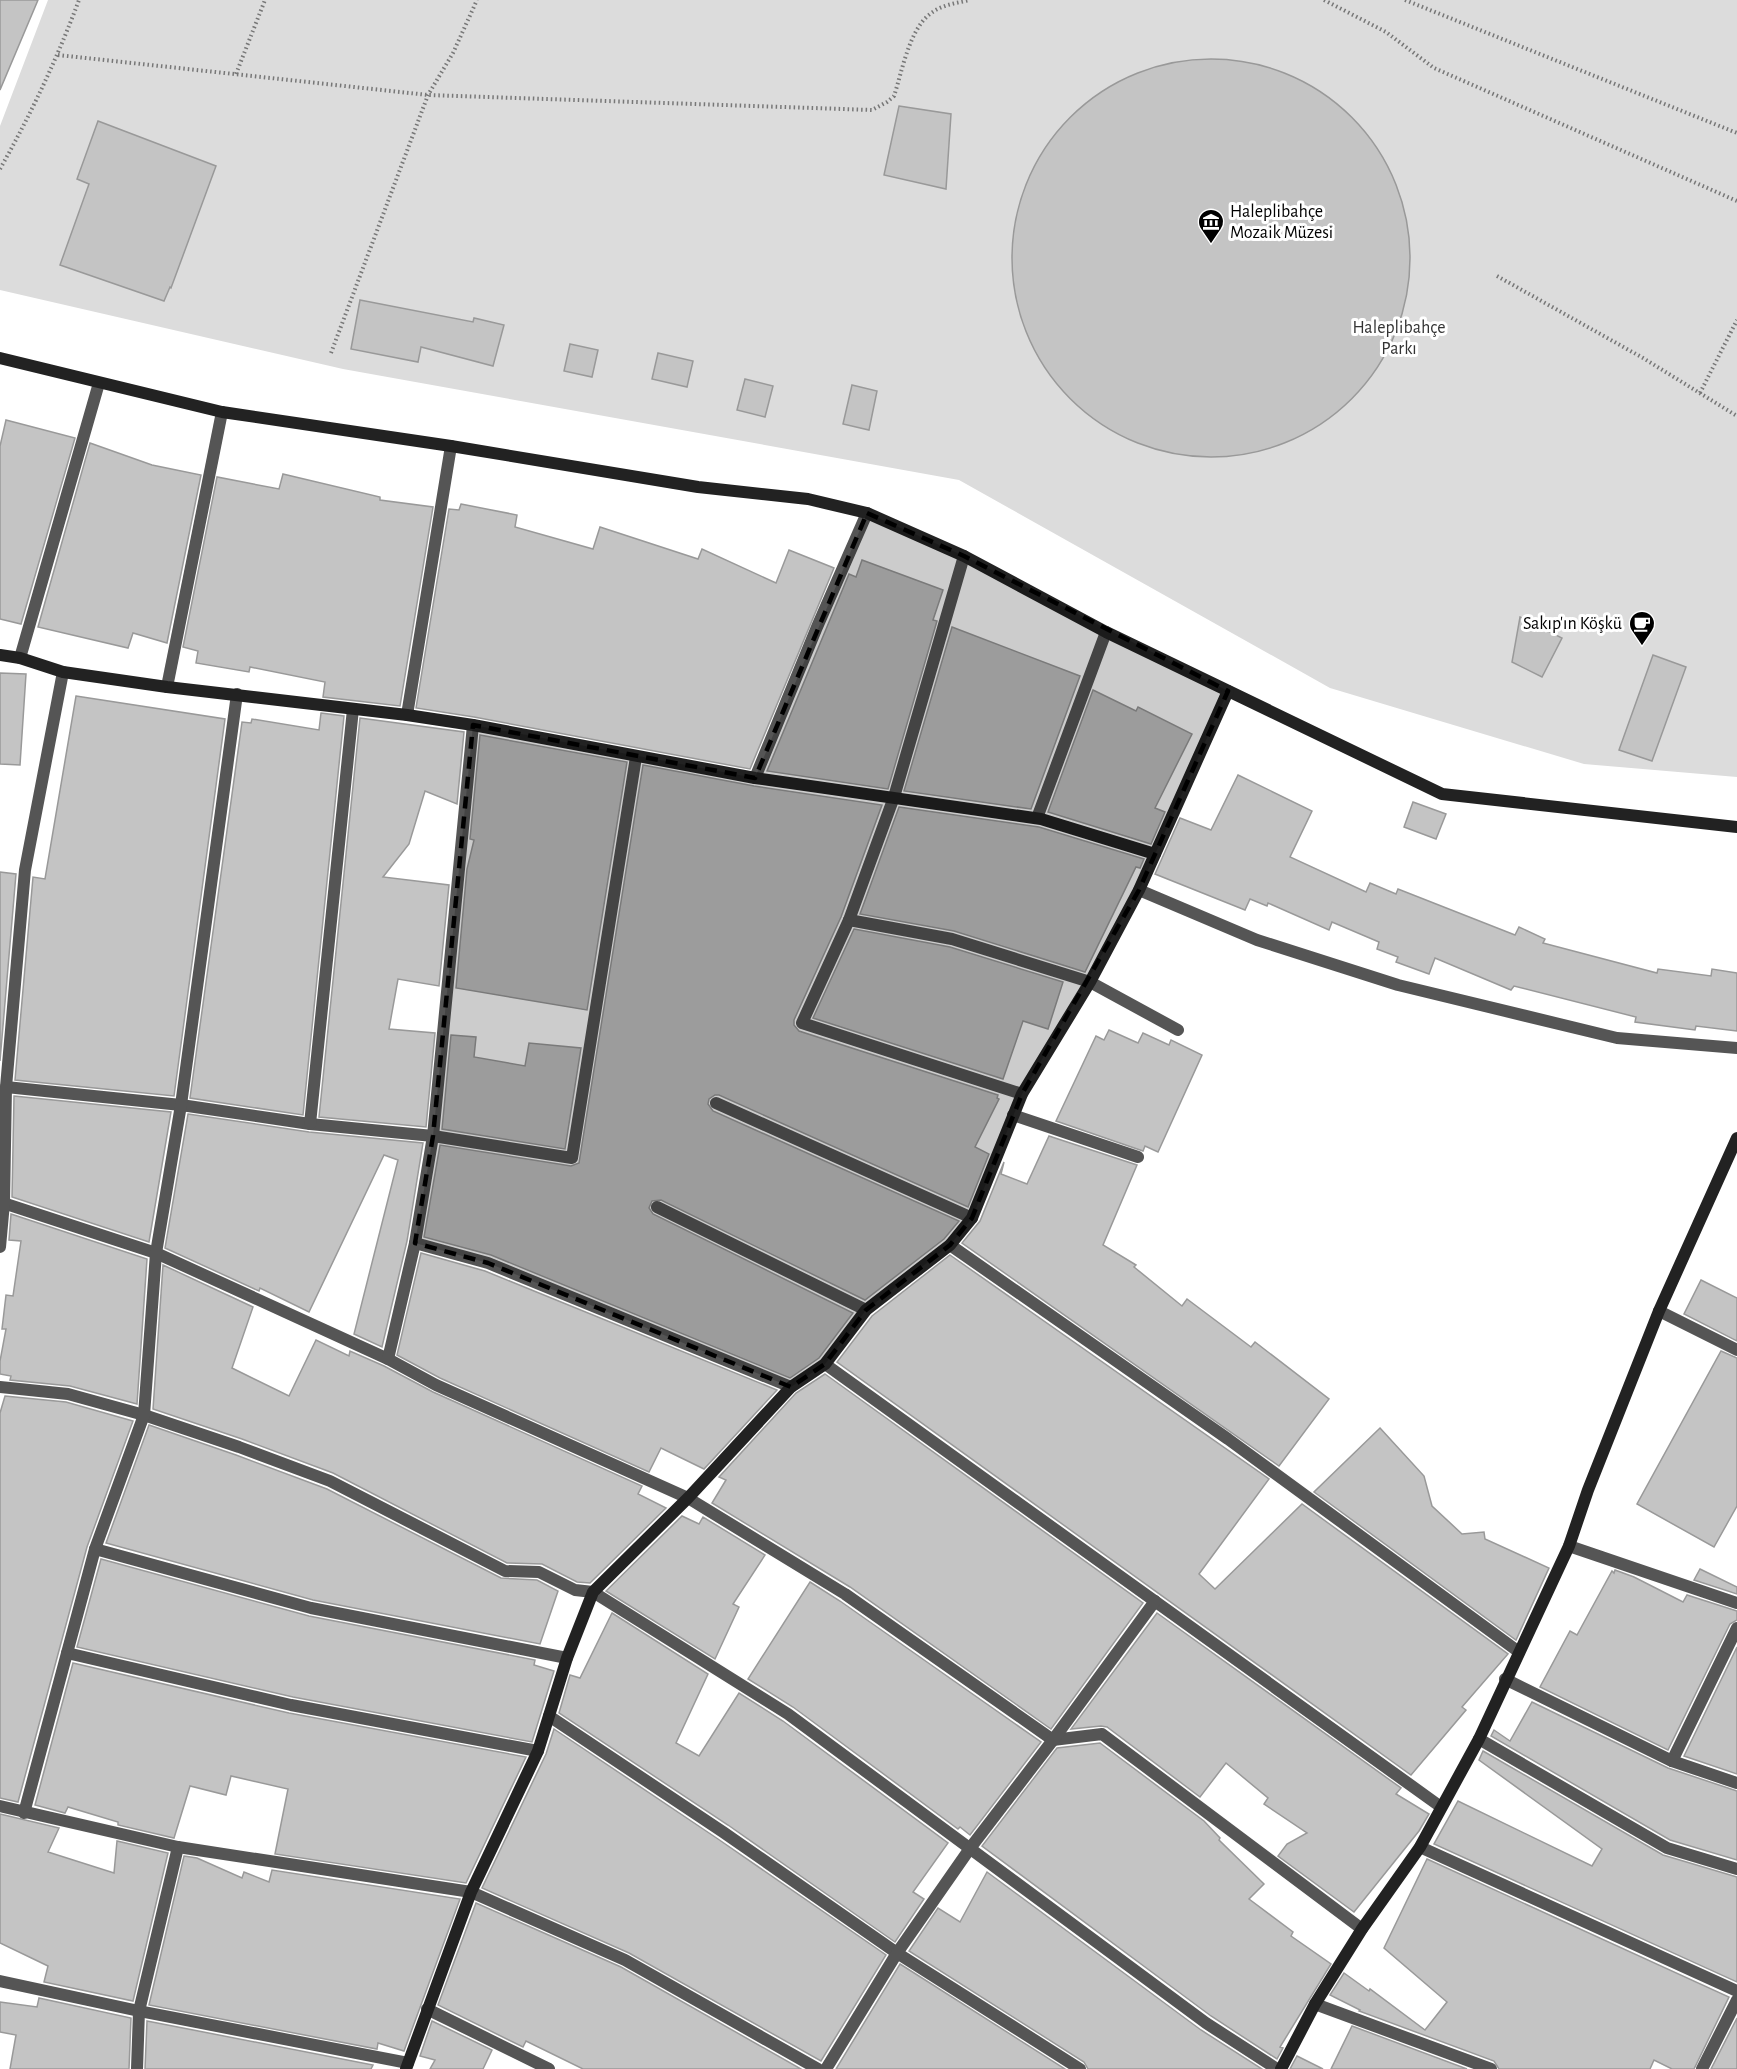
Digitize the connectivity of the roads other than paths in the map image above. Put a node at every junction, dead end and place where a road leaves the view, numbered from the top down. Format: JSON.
{"nodes":[{"id":1,"x":0,"y":358,"type":"edge"},
{"id":2,"x":99,"y":383,"type":"junction"},
{"id":3,"x":222,"y":412,"type":"junction"},
{"id":4,"x":451,"y":446,"type":"junction"},
{"id":5,"x":867,"y":513,"type":"junction"},
{"id":6,"x":964,"y":556,"type":"junction"},
{"id":7,"x":1106,"y":632,"type":"junction"},
{"id":8,"x":0,"y":655,"type":"edge"},
{"id":9,"x":20,"y":658,"type":"junction"},
{"id":10,"x":63,"y":672,"type":"junction"},
{"id":11,"x":167,"y":687,"type":"junction"},
{"id":12,"x":1228,"y":691,"type":"junction"},
{"id":13,"x":237,"y":694,"type":"junction"},
{"id":14,"x":353,"y":709,"type":"junction"},
{"id":15,"x":407,"y":715,"type":"junction"},
{"id":16,"x":473,"y":725,"type":"junction"},
{"id":17,"x":636,"y":757,"type":"junction"},
{"id":18,"x":755,"y":778,"type":"junction"},
{"id":19,"x":894,"y":797,"type":"junction"},
{"id":20,"x":1037,"y":818,"type":"junction"},
{"id":21,"x":1737,"y":827,"type":"edge"},
{"id":22,"x":1155,"y":854,"type":"junction"},
{"id":23,"x":1139,"y":890,"type":"junction"},
{"id":24,"x":849,"y":920,"type":"junction"},
{"id":25,"x":1090,"y":982,"type":"junction"},
{"id":26,"x":1178,"y":1030,"type":"dead end"},
{"id":27,"x":1737,"y":1048,"type":"edge"},
{"id":28,"x":6,"y":1087,"type":"junction"},
{"id":29,"x":1022,"y":1094,"type":"junction"},
{"id":30,"x":717,"y":1103,"type":"dead end"},
{"id":31,"x":181,"y":1105,"type":"junction"},
{"id":32,"x":1013,"y":1115,"type":"junction"},
{"id":33,"x":310,"y":1124,"type":"junction"},
{"id":34,"x":433,"y":1136,"type":"junction"},
{"id":35,"x":1737,"y":1138,"type":"edge"},
{"id":36,"x":1138,"y":1157,"type":"dead end"},
{"id":37,"x":2,"y":1202,"type":"edge"},
{"id":38,"x":657,"y":1207,"type":"dead end"},
{"id":39,"x":972,"y":1218,"type":"junction"},
{"id":40,"x":415,"y":1242,"type":"junction"},
{"id":41,"x":950,"y":1245,"type":"junction"},
{"id":42,"x":0,"y":1247,"type":"edge"},
{"id":43,"x":156,"y":1252,"type":"junction"},
{"id":44,"x":866,"y":1310,"type":"junction"},
{"id":45,"x":1659,"y":1311,"type":"junction"},
{"id":46,"x":1737,"y":1350,"type":"edge"},
{"id":47,"x":388,"y":1359,"type":"junction"},
{"id":48,"x":825,"y":1364,"type":"junction"},
{"id":49,"x":0,"y":1387,"type":"edge"},
{"id":50,"x":790,"y":1387,"type":"junction"},
{"id":51,"x":144,"y":1415,"type":"junction"},
{"id":52,"x":688,"y":1498,"type":"junction"},
{"id":53,"x":1569,"y":1546,"type":"junction"},
{"id":54,"x":95,"y":1549,"type":"junction"},
{"id":55,"x":593,"y":1592,"type":"junction"},
{"id":56,"x":1155,"y":1601,"type":"junction"},
{"id":57,"x":1737,"y":1603,"type":"edge"},
{"id":58,"x":1737,"y":1628,"type":"edge"},
{"id":59,"x":1519,"y":1652,"type":"junction"},
{"id":60,"x":67,"y":1653,"type":"junction"},
{"id":61,"x":567,"y":1658,"type":"junction"},
{"id":62,"x":1505,"y":1679,"type":"junction"},
{"id":63,"x":549,"y":1716,"type":"junction"},
{"id":64,"x":1479,"y":1738,"type":"junction"},
{"id":65,"x":1053,"y":1740,"type":"junction"},
{"id":66,"x":538,"y":1751,"type":"junction"},
{"id":67,"x":1672,"y":1761,"type":"junction"},
{"id":68,"x":1737,"y":1783,"type":"edge"},
{"id":69,"x":0,"y":1806,"type":"edge"},
{"id":70,"x":1442,"y":1807,"type":"junction"},
{"id":71,"x":24,"y":1813,"type":"junction"},
{"id":72,"x":178,"y":1847,"type":"junction"},
{"id":73,"x":970,"y":1847,"type":"junction"},
{"id":74,"x":1420,"y":1847,"type":"junction"},
{"id":75,"x":1737,"y":1869,"type":"edge"},
{"id":76,"x":471,"y":1892,"type":"junction"},
{"id":77,"x":1362,"y":1929,"type":"junction"},
{"id":78,"x":897,"y":1953,"type":"junction"},
{"id":79,"x":0,"y":1981,"type":"edge"},
{"id":80,"x":1737,"y":1991,"type":"edge"},
{"id":81,"x":1737,"y":2000,"type":"edge"},
{"id":82,"x":1315,"y":2004,"type":"junction"},
{"id":83,"x":427,"y":2009,"type":"junction"},
{"id":84,"x":139,"y":2011,"type":"junction"},
{"id":85,"x":406,"y":2066,"type":"edge"},
{"id":86,"x":137,"y":2069,"type":"edge"},
{"id":87,"x":549,"y":2069,"type":"edge"},
{"id":88,"x":818,"y":2069,"type":"edge"},
{"id":89,"x":826,"y":2069,"type":"edge"},
{"id":90,"x":1080,"y":2069,"type":"edge"},
{"id":91,"x":1279,"y":2069,"type":"edge"},
{"id":92,"x":1491,"y":2069,"type":"edge"},
{"id":93,"x":1702,"y":2069,"type":"edge"}],
"edges":[{"from":1,"to":2,"type":"street"},
{"from":2,"to":3,"type":"street"},
{"from":2,"to":9,"type":"street"},
{"from":3,"to":4,"type":"street"},
{"from":3,"to":11,"type":"street"},
{"from":4,"to":5,"type":"street"},
{"from":4,"to":15,"type":"street"},
{"from":5,"to":6,"type":"street"},
{"from":5,"to":18,"type":"street"},
{"from":6,"to":7,"type":"street"},
{"from":6,"to":19,"type":"street"},
{"from":7,"to":12,"type":"street"},
{"from":7,"to":20,"type":"street"},
{"from":8,"to":9,"type":"street"},
{"from":9,"to":10,"type":"street"},
{"from":10,"to":11,"type":"street"},
{"from":10,"to":28,"type":"street"},
{"from":11,"to":13,"type":"street"},
{"from":12,"to":21,"type":"street"},
{"from":12,"to":22,"type":"street"},
{"from":13,"to":14,"type":"street"},
{"from":13,"to":31,"type":"street"},
{"from":14,"to":15,"type":"street"},
{"from":14,"to":33,"type":"street"},
{"from":15,"to":16,"type":"street"},
{"from":16,"to":17,"type":"street"},
{"from":16,"to":34,"type":"street"},
{"from":17,"to":18,"type":"street"},
{"from":17,"to":34,"type":"street"},
{"from":18,"to":19,"type":"street"},
{"from":19,"to":20,"type":"street"},
{"from":19,"to":24,"type":"street"},
{"from":20,"to":22,"type":"street"},
{"from":22,"to":23,"type":"street"},
{"from":23,"to":25,"type":"street"},
{"from":23,"to":27,"type":"street"},
{"from":24,"to":25,"type":"street"},
{"from":24,"to":29,"type":"street"},
{"from":25,"to":26,"type":"street"},
{"from":25,"to":29,"type":"street"},
{"from":28,"to":31,"type":"street"},
{"from":28,"to":37,"type":"street"},
{"from":29,"to":32,"type":"street"},
{"from":30,"to":39,"type":"street"},
{"from":31,"to":33,"type":"street"},
{"from":31,"to":43,"type":"street"},
{"from":32,"to":36,"type":"street"},
{"from":32,"to":39,"type":"street"},
{"from":33,"to":34,"type":"street"},
{"from":34,"to":40,"type":"street"},
{"from":35,"to":45,"type":"street"},
{"from":37,"to":42,"type":"street"},
{"from":37,"to":43,"type":"street"},
{"from":38,"to":44,"type":"street"},
{"from":39,"to":41,"type":"street"},
{"from":40,"to":47,"type":"street"},
{"from":40,"to":50,"type":"street"},
{"from":41,"to":44,"type":"street"},
{"from":41,"to":59,"type":"street"},
{"from":43,"to":47,"type":"street"},
{"from":43,"to":51,"type":"street"},
{"from":44,"to":48,"type":"street"},
{"from":45,"to":46,"type":"street"},
{"from":45,"to":53,"type":"street"},
{"from":47,"to":52,"type":"street"},
{"from":48,"to":50,"type":"street"},
{"from":48,"to":56,"type":"street"},
{"from":49,"to":51,"type":"street"},
{"from":50,"to":52,"type":"street"},
{"from":51,"to":54,"type":"street"},
{"from":51,"to":55,"type":"street"},
{"from":52,"to":55,"type":"street"},
{"from":52,"to":65,"type":"street"},
{"from":53,"to":57,"type":"street"},
{"from":53,"to":59,"type":"street"},
{"from":54,"to":60,"type":"street"},
{"from":54,"to":61,"type":"street"},
{"from":55,"to":61,"type":"street"},
{"from":55,"to":73,"type":"street"},
{"from":56,"to":65,"type":"street"},
{"from":56,"to":70,"type":"street"},
{"from":58,"to":67,"type":"street"},
{"from":59,"to":62,"type":"street"},
{"from":60,"to":66,"type":"street"},
{"from":60,"to":71,"type":"street"},
{"from":61,"to":63,"type":"street"},
{"from":62,"to":64,"type":"street"},
{"from":62,"to":67,"type":"street"},
{"from":63,"to":66,"type":"street"},
{"from":63,"to":78,"type":"street"},
{"from":64,"to":70,"type":"street"},
{"from":64,"to":75,"type":"street"},
{"from":65,"to":73,"type":"street"},
{"from":65,"to":77,"type":"street"},
{"from":66,"to":76,"type":"street"},
{"from":67,"to":68,"type":"street"},
{"from":69,"to":71,"type":"street"},
{"from":70,"to":74,"type":"street"},
{"from":71,"to":72,"type":"street"},
{"from":72,"to":76,"type":"street"},
{"from":72,"to":84,"type":"street"},
{"from":73,"to":78,"type":"street"},
{"from":73,"to":91,"type":"street"},
{"from":74,"to":77,"type":"street"},
{"from":74,"to":80,"type":"street"},
{"from":76,"to":83,"type":"street"},
{"from":76,"to":88,"type":"street"},
{"from":77,"to":82,"type":"street"},
{"from":78,"to":89,"type":"street"},
{"from":78,"to":90,"type":"street"},
{"from":79,"to":84,"type":"street"},
{"from":81,"to":93,"type":"street"},
{"from":82,"to":91,"type":"street"},
{"from":82,"to":92,"type":"street"},
{"from":83,"to":85,"type":"street"},
{"from":83,"to":87,"type":"street"},
{"from":84,"to":85,"type":"street"},
{"from":84,"to":86,"type":"street"}]}
